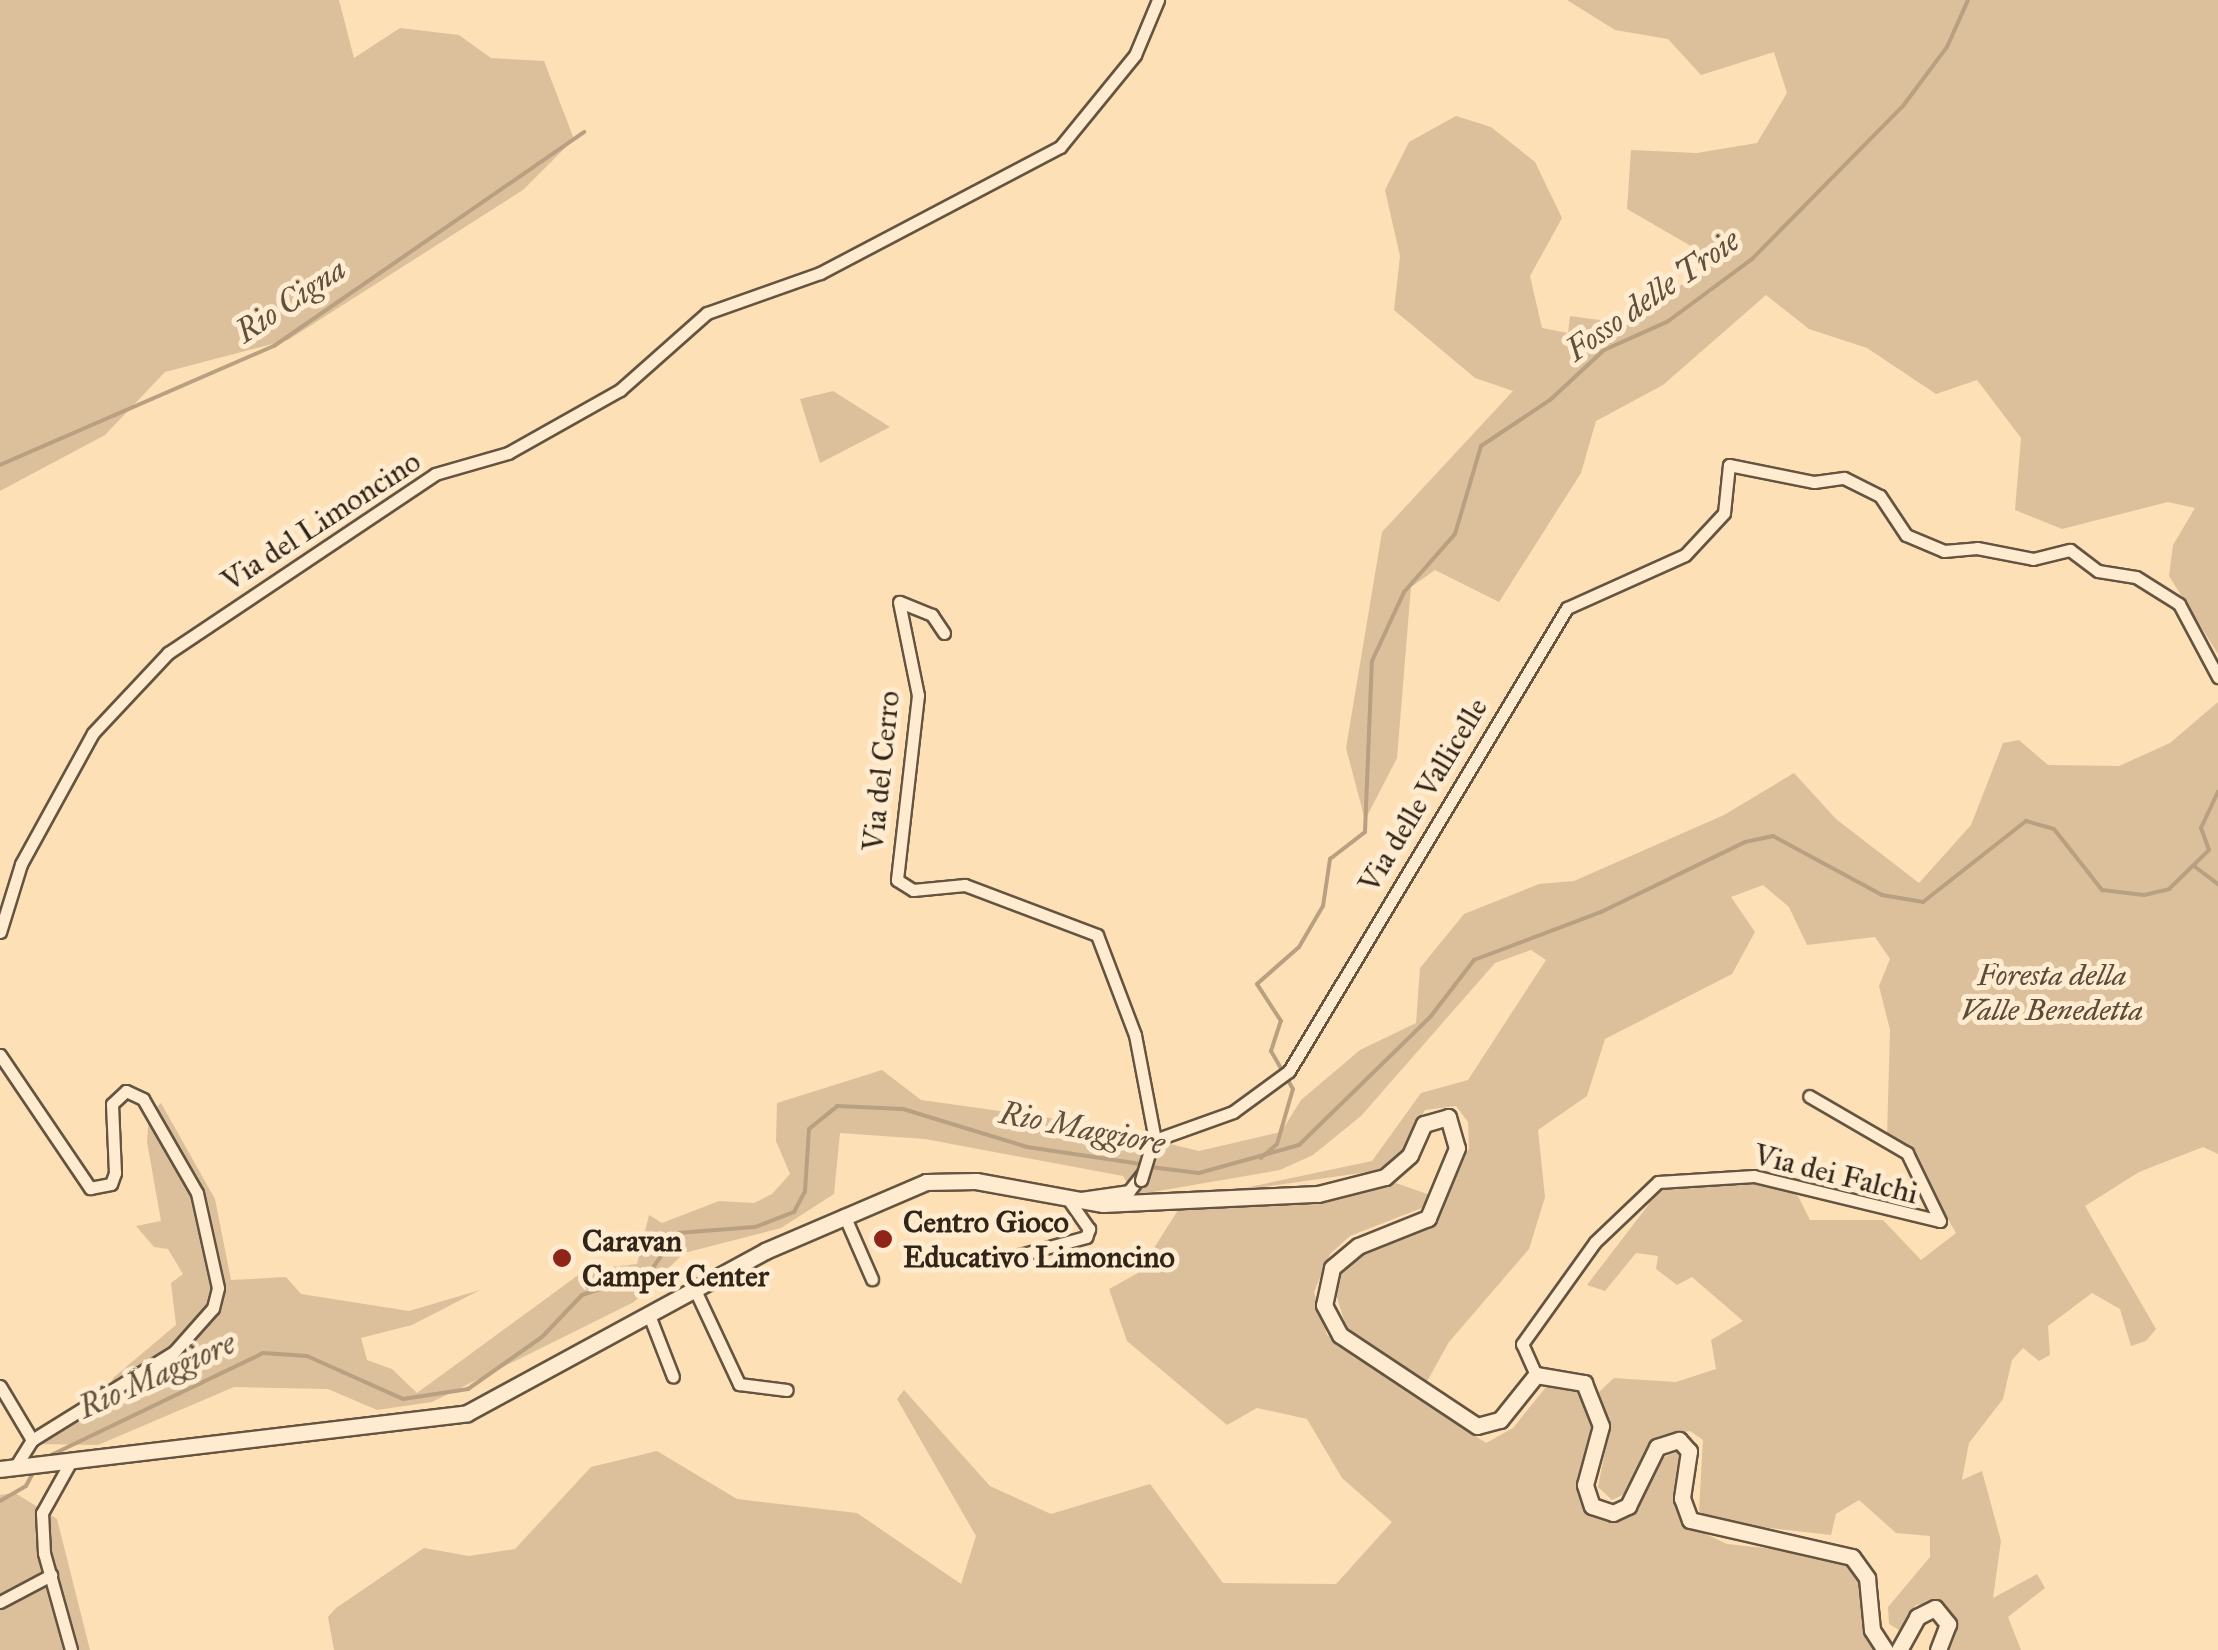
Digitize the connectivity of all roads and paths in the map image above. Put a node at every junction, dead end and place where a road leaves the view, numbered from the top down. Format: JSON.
{"nodes":[{"id":1,"x":1158,"y":0,"type":"edge"},
{"id":2,"x":944,"y":634,"type":"dead end"},
{"id":3,"x":2218,"y":677,"type":"edge"},
{"id":4,"x":0,"y":932,"type":"edge"},
{"id":5,"x":0,"y":1055,"type":"edge"},
{"id":6,"x":1809,"y":1096,"type":"dead end"},
{"id":7,"x":1152,"y":1145,"type":"junction"},
{"id":8,"x":1071,"y":1198,"type":"junction"},
{"id":9,"x":844,"y":1215,"type":"junction"},
{"id":10,"x":1016,"y":1256,"type":"dead end"},
{"id":11,"x":872,"y":1279,"type":"dead end"},
{"id":12,"x":695,"y":1290,"type":"junction"},
{"id":13,"x":650,"y":1315,"type":"junction"},
{"id":14,"x":1536,"y":1375,"type":"junction"},
{"id":15,"x":673,"y":1378,"type":"dead end"},
{"id":16,"x":0,"y":1386,"type":"edge"},
{"id":17,"x":786,"y":1390,"type":"dead end"},
{"id":18,"x":32,"y":1440,"type":"junction"},
{"id":19,"x":71,"y":1461,"type":"junction"},
{"id":20,"x":14,"y":1467,"type":"edge"},
{"id":21,"x":50,"y":1576,"type":"junction"},
{"id":22,"x":0,"y":1602,"type":"edge"},
{"id":23,"x":72,"y":1650,"type":"edge"},
{"id":24,"x":1885,"y":1650,"type":"edge"},
{"id":25,"x":1900,"y":1650,"type":"edge"},
{"id":26,"x":1938,"y":1650,"type":"edge"}],
"edges":[{"from":1,"to":4,"type":"street","name":"Via del Limoncino"},
{"from":2,"to":7,"type":"street","name":"Via del Cerro"},
{"from":3,"to":7,"type":"street","name":"Via delle Vallicelle"},
{"from":5,"to":18,"type":"street"},
{"from":6,"to":14,"type":"street","name":"Via dei Falchi"},
{"from":7,"to":8,"type":"street","bridge":true},
{"from":8,"to":9,"type":"main road"},
{"from":8,"to":10,"type":"street"},
{"from":8,"to":14,"type":"main road"},
{"from":9,"to":11,"type":"street"},
{"from":9,"to":12,"type":"main road"},
{"from":12,"to":13,"type":"main road"},
{"from":12,"to":17,"type":"street"},
{"from":13,"to":15,"type":"street"},
{"from":13,"to":19,"type":"main road"},
{"from":14,"to":24,"type":"main road"},
{"from":16,"to":18,"type":"street"},
{"from":18,"to":20,"type":"street"},
{"from":19,"to":20,"type":"main road"},
{"from":19,"to":21,"type":"street"},
{"from":21,"to":22,"type":"street"},
{"from":21,"to":23,"type":"street"},
{"from":25,"to":26,"type":"main road"}]}
